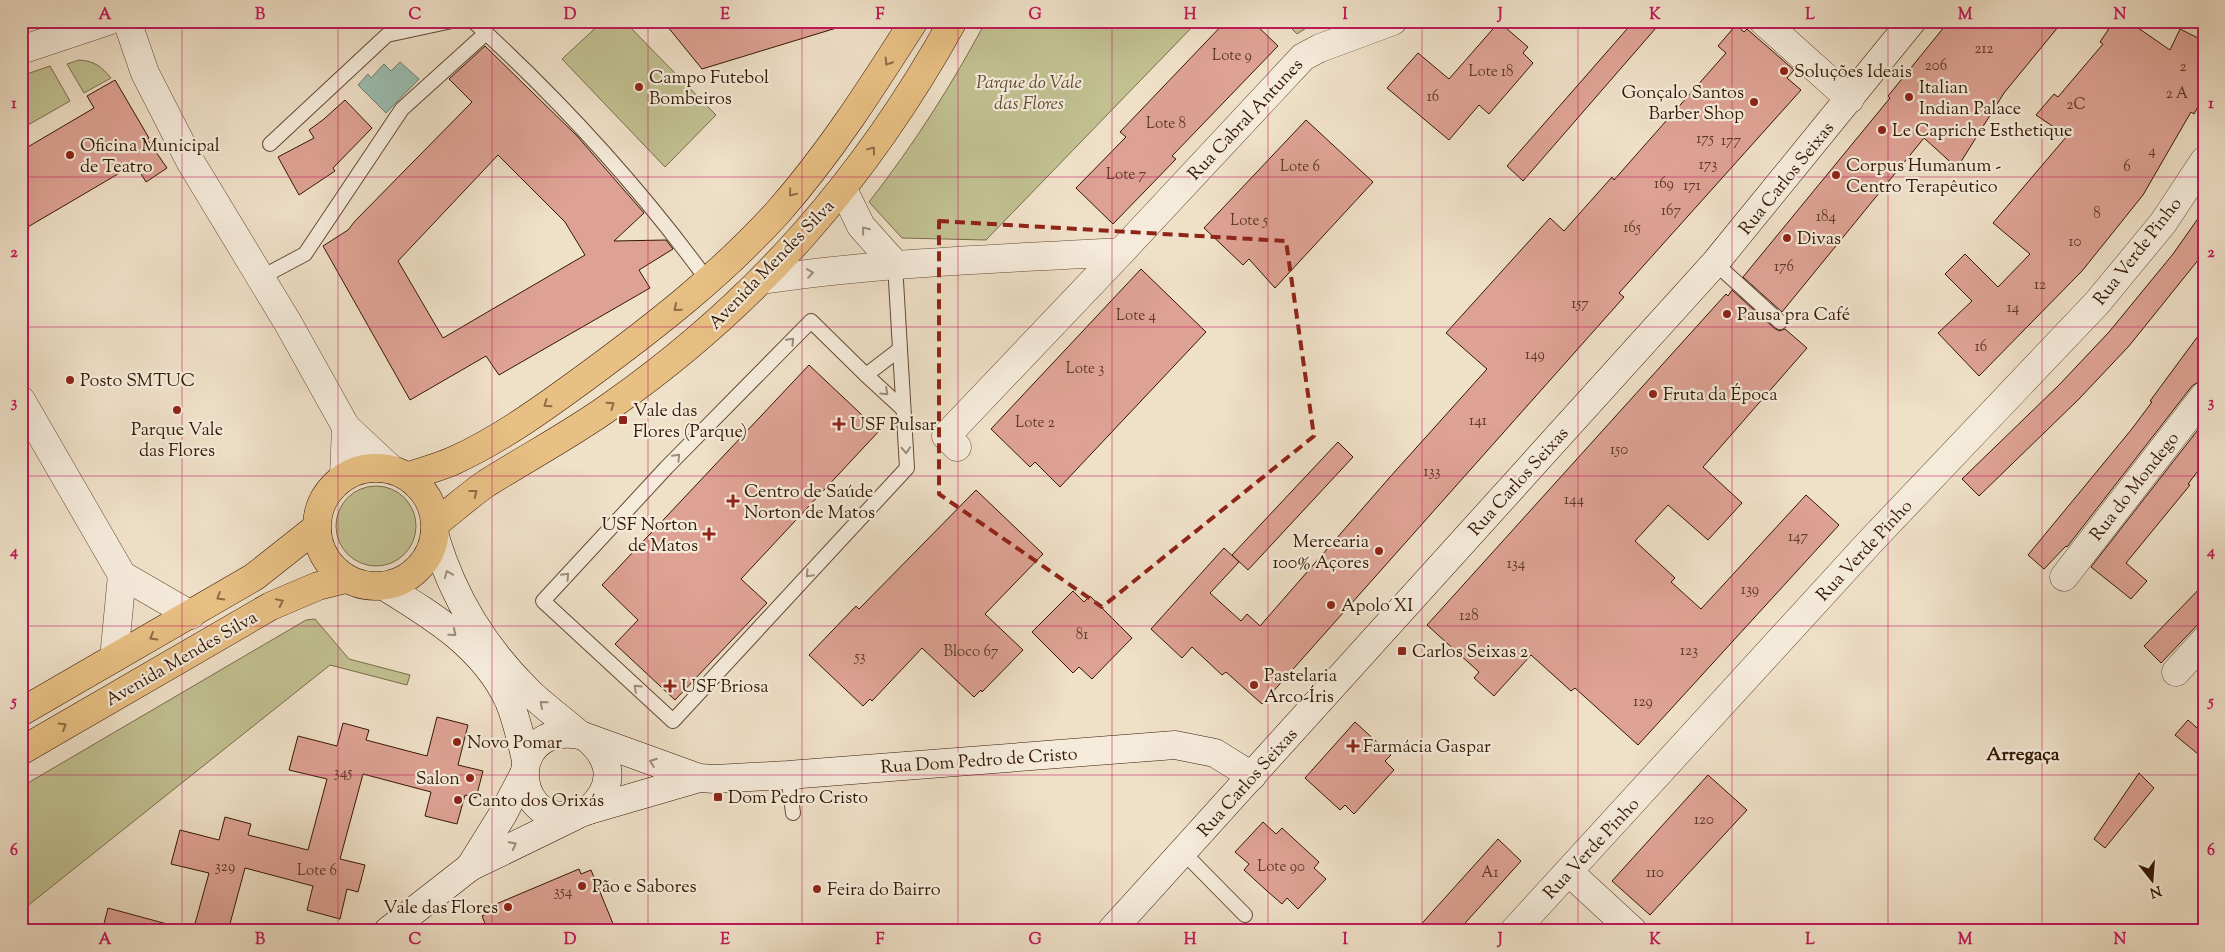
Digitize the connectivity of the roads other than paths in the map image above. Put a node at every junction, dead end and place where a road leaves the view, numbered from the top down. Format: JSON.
{"nodes":[{"id":1,"x":108,"y":21,"type":"edge"},
{"id":2,"x":127,"y":21,"type":"edge"},
{"id":3,"x":452,"y":21,"type":"edge"},
{"id":4,"x":473,"y":21,"type":"edge"},
{"id":5,"x":914,"y":21,"type":"edge"},
{"id":6,"x":953,"y":21,"type":"edge"},
{"id":7,"x":1393,"y":21,"type":"edge"},
{"id":8,"x":1763,"y":21,"type":"edge"},
{"id":9,"x":1912,"y":21,"type":"edge"},
{"id":10,"x":486,"y":33,"type":"junction"},
{"id":11,"x":21,"y":50,"type":"edge"},
{"id":12,"x":1850,"y":99,"type":"junction"},
{"id":13,"x":270,"y":144,"type":"dead end"},
{"id":14,"x":2204,"y":161,"type":"edge"},
{"id":15,"x":843,"y":189,"type":"junction"},
{"id":16,"x":1121,"y":252,"type":"junction"},
{"id":17,"x":895,"y":264,"type":"junction"},
{"id":18,"x":1715,"y":264,"type":"junction"},
{"id":19,"x":260,"y":278,"type":"junction"},
{"id":20,"x":762,"y":280,"type":"junction"},
{"id":21,"x":708,"y":281,"type":"junction"},
{"id":22,"x":1780,"y":322,"type":"dead end"},
{"id":23,"x":900,"y":349,"type":"junction"},
{"id":24,"x":866,"y":375,"type":"junction"},
{"id":25,"x":2204,"y":396,"type":"edge"},
{"id":26,"x":21,"y":400,"type":"edge"},
{"id":27,"x":903,"y":409,"type":"junction"},
{"id":28,"x":346,"y":427,"type":"junction"},
{"id":29,"x":957,"y":447,"type":"dead end"},
{"id":30,"x":400,"y":472,"type":"junction"},
{"id":31,"x":344,"y":476,"type":"junction"},
{"id":32,"x":316,"y":528,"type":"junction"},
{"id":33,"x":436,"y":530,"type":"junction"},
{"id":34,"x":122,"y":575,"type":"junction"},
{"id":35,"x":2064,"y":576,"type":"dead end"},
{"id":36,"x":346,"y":579,"type":"junction"},
{"id":37,"x":384,"y":586,"type":"junction"},
{"id":38,"x":191,"y":615,"type":"junction"},
{"id":39,"x":2204,"y":641,"type":"edge"},
{"id":40,"x":114,"y":658,"type":"junction"},
{"id":41,"x":2176,"y":672,"type":"dead end"},
{"id":42,"x":21,"y":712,"type":"edge"},
{"id":43,"x":584,"y":737,"type":"junction"},
{"id":44,"x":21,"y":751,"type":"edge"},
{"id":45,"x":525,"y":767,"type":"junction"},
{"id":46,"x":788,"y":775,"type":"junction"},
{"id":47,"x":1252,"y":776,"type":"junction"},
{"id":48,"x":698,"y":778,"type":"junction"},
{"id":49,"x":582,"y":813,"type":"junction"},
{"id":50,"x":793,"y":813,"type":"dead end"},
{"id":51,"x":1183,"y":852,"type":"junction"},
{"id":52,"x":470,"y":867,"type":"junction"},
{"id":53,"x":1569,"y":872,"type":"junction"},
{"id":54,"x":1245,"y":915,"type":"dead end"},
{"id":55,"x":402,"y":926,"type":"edge"},
{"id":56,"x":1112,"y":931,"type":"edge"},
{"id":57,"x":1514,"y":931,"type":"edge"},
{"id":58,"x":1633,"y":931,"type":"edge"}],
"edges":[{"from":1,"to":11,"type":"street"},
{"from":2,"to":19,"type":"street"},
{"from":3,"to":13,"type":"lane"},
{"from":4,"to":10,"type":"lane"},
{"from":5,"to":21,"type":"main road","name":"Avenida Mendes Silva","one_way":true},
{"from":15,"to":6,"type":"main road","name":"Avenida Mendes Silva","one_way":true},
{"from":7,"to":16,"type":"street","name":"Rua Cabral Antunes"},
{"from":8,"to":12,"type":"street"},
{"from":9,"to":12,"type":"street","name":"Rua Carlos Seixas"},
{"from":10,"to":19,"type":"lane"},
{"from":10,"to":21,"type":"lane"},
{"from":12,"to":18,"type":"street","name":"Rua Carlos Seixas"},
{"from":14,"to":53,"type":"street","name":"Rua Verde Pinho"},
{"from":17,"to":15,"type":"street","one_way":true},
{"from":15,"to":20,"type":"main road","name":"Avenida Mendes Silva"},
{"from":16,"to":17,"type":"street"},
{"from":16,"to":29,"type":"street","name":"Rua Cabral Antunes"},
{"from":20,"to":17,"type":"street","one_way":true},
{"from":17,"to":23,"type":"lane"},
{"from":18,"to":22,"type":"lane"},
{"from":18,"to":47,"type":"street","name":"Rua Carlos Seixas"},
{"from":19,"to":28,"type":"street"},
{"from":33,"to":20,"type":"main road","name":"Avenida Mendes Silva","one_way":true},
{"from":21,"to":30,"type":"main road","name":"Avenida Mendes Silva","one_way":true},
{"from":23,"to":24,"type":"lane"},
{"from":23,"to":27,"type":"lane"},
{"from":24,"to":27,"type":"lane","one_way":true},
{"from":27,"to":24,"type":"lane","one_way":true},
{"from":25,"to":35,"type":"street","name":"Rua do Mondego"},
{"from":26,"to":34,"type":"street"},
{"from":28,"to":30,"type":"street"},
{"from":28,"to":31,"type":"street"},
{"from":30,"to":31,"type":"main road","name":"Avenida Mendes Silva"},
{"from":30,"to":33,"type":"main road"},
{"from":31,"to":32,"type":"main road","name":"Avenida Mendes Silva"},
{"from":32,"to":36,"type":"main road","name":"Avenida Mendes Silva"},
{"from":32,"to":38,"type":"main road","name":"Avenida Mendes Silva","one_way":true},
{"from":33,"to":37,"type":"main road","name":"Avenida Mendes Silva"},
{"from":43,"to":33,"type":"street","name":"Rua Dom Pedro de Cristo","one_way":true},
{"from":34,"to":38,"type":"street"},
{"from":34,"to":40,"type":"street"},
{"from":36,"to":37,"type":"main road","name":"Avenida Mendes Silva"},
{"from":44,"to":36,"type":"main road","name":"Avenida Mendes Silva","one_way":true},
{"from":37,"to":45,"type":"street","name":"Rua Dom Pedro de Cristo","one_way":true},
{"from":38,"to":40,"type":"main road","name":"Avenida Mendes Silva","one_way":true},
{"from":39,"to":41,"type":"street"},
{"from":40,"to":42,"type":"main road","name":"Avenida Mendes Silva"},
{"from":43,"to":45,"type":"street","name":"Rua Dom Pedro de Cristo"},
{"from":48,"to":43,"type":"street","name":"Rua Dom Pedro de Cristo","one_way":true},
{"from":43,"to":49,"type":"street","name":"Rua Dom Pedro de Cristo"},
{"from":45,"to":49,"type":"street","name":"Rua Dom Pedro de Cristo"},
{"from":45,"to":52,"type":"street"},
{"from":46,"to":47,"type":"street","name":"Rua Dom Pedro de Cristo"},
{"from":46,"to":48,"type":"street","name":"Rua Dom Pedro de Cristo"},
{"from":46,"to":50,"type":"lane"},
{"from":47,"to":51,"type":"street","name":"Rua Carlos Seixas"},
{"from":48,"to":49,"type":"street","name":"Rua Dom Pedro de Cristo"},
{"from":52,"to":49,"type":"street","one_way":true},
{"from":51,"to":54,"type":"lane"},
{"from":51,"to":56,"type":"street","name":"Rua Carlos Seixas"},
{"from":52,"to":55,"type":"street"},
{"from":53,"to":57,"type":"street","name":"Rua Verde Pinho"},
{"from":53,"to":58,"type":"street"}]}
